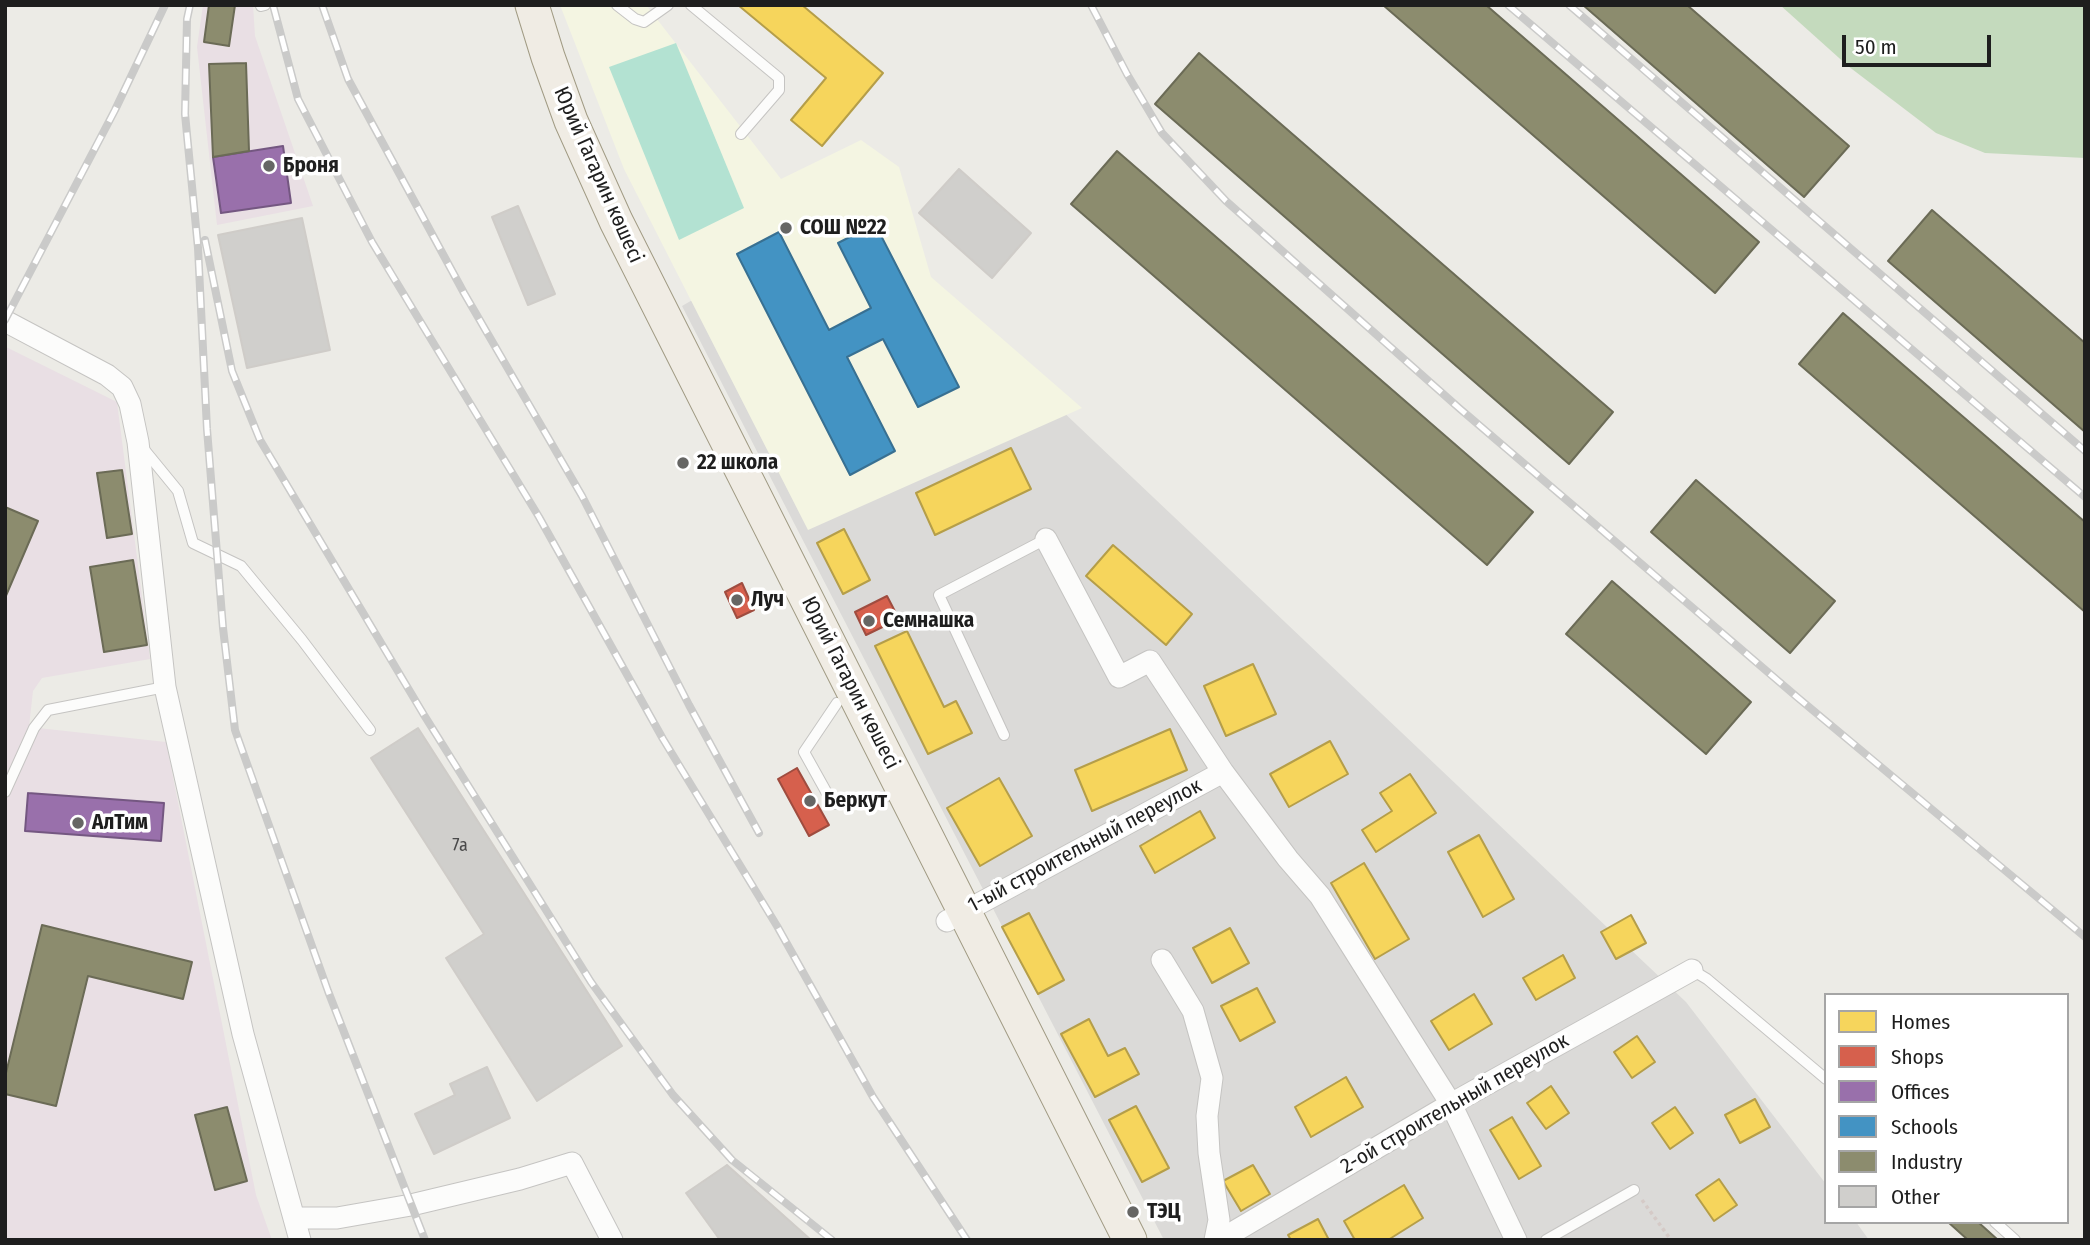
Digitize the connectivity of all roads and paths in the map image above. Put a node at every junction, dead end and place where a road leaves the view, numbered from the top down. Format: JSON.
{"nodes":[{"id":1,"x":512,"y":5,"type":"edge"},
{"id":2,"x":532,"y":5,"type":"edge"},
{"id":3,"x":617,"y":5,"type":"edge"},
{"id":4,"x":668,"y":5,"type":"edge"},
{"id":5,"x":691,"y":5,"type":"edge"},
{"id":6,"x":741,"y":134,"type":"dead end"},
{"id":7,"x":5,"y":321,"type":"edge"},
{"id":8,"x":138,"y":442,"type":"junction"},
{"id":9,"x":1046,"y":539,"type":"joint"},
{"id":10,"x":165,"y":687,"type":"junction"},
{"id":11,"x":837,"y":703,"type":"junction"},
{"id":12,"x":370,"y":730,"type":"dead end"},
{"id":13,"x":1004,"y":735,"type":"dead end"},
{"id":14,"x":1223,"y":772,"type":"junction"},
{"id":15,"x":5,"y":792,"type":"edge"},
{"id":16,"x":885,"y":797,"type":"junction"},
{"id":17,"x":957,"y":916,"type":"junction"},
{"id":18,"x":1162,"y":960,"type":"dead end"},
{"id":19,"x":1692,"y":970,"type":"joint"},
{"id":20,"x":1824,"y":1078,"type":"edge"},
{"id":21,"x":1451,"y":1104,"type":"junction"},
{"id":22,"x":1634,"y":1190,"type":"joint"},
{"id":23,"x":294,"y":1218,"type":"junction"},
{"id":24,"x":1997,"y":1224,"type":"edge"},
{"id":25,"x":300,"y":1240,"type":"edge"},
{"id":26,"x":612,"y":1240,"type":"edge"},
{"id":27,"x":1109,"y":1240,"type":"edge"},
{"id":28,"x":1130,"y":1240,"type":"edge"},
{"id":29,"x":1217,"y":1240,"type":"edge"},
{"id":30,"x":1516,"y":1240,"type":"edge"},
{"id":31,"x":1546,"y":1240,"type":"edge"},
{"id":32,"x":1671,"y":1240,"type":"edge"},
{"id":33,"x":2015,"y":1240,"type":"edge"}],
"edges":[{"from":1,"to":11,"type":"main road","name":"Юрий Гагарин көшесі"},
{"from":2,"to":17,"type":"main road","name":"Юрий Гагарин көшесі"},
{"from":3,"to":4,"type":"lane"},
{"from":5,"to":6,"type":"lane"},
{"from":7,"to":8,"type":"street"},
{"from":8,"to":10,"type":"street"},
{"from":8,"to":12,"type":"lane"},
{"from":9,"to":13,"type":"lane"},
{"from":9,"to":14,"type":"street","name":"1-ый строительный переулок"},
{"from":10,"to":15,"type":"lane"},
{"from":10,"to":23,"type":"street"},
{"from":11,"to":16,"type":"main road","name":"Юрий Гагарин көшесі"},
{"from":11,"to":16,"type":"lane"},
{"from":14,"to":17,"type":"street","name":"1-ый строительный переулок"},
{"from":14,"to":21,"type":"street","name":"1-ый строительный переулок"},
{"from":16,"to":17,"type":"main road","name":"Юрий Гагарин көшесі"},
{"from":17,"to":27,"type":"main road","name":"Юрий Гагарин көшесі"},
{"from":17,"to":28,"type":"main road","name":"Юрий Гагарин көшесі"},
{"from":18,"to":29,"type":"street"},
{"from":19,"to":20,"type":"lane"},
{"from":19,"to":21,"type":"street","name":"2-ой строительный переулок"},
{"from":21,"to":29,"type":"street","name":"2-ой строительный переулок"},
{"from":21,"to":30,"type":"street","name":"1-ый строительный переулок"},
{"from":22,"to":31,"type":"lane"},
{"from":22,"to":32,"type":"path"},
{"from":23,"to":25,"type":"street"},
{"from":23,"to":26,"type":"street"},
{"from":24,"to":33,"type":"lane"}]}
